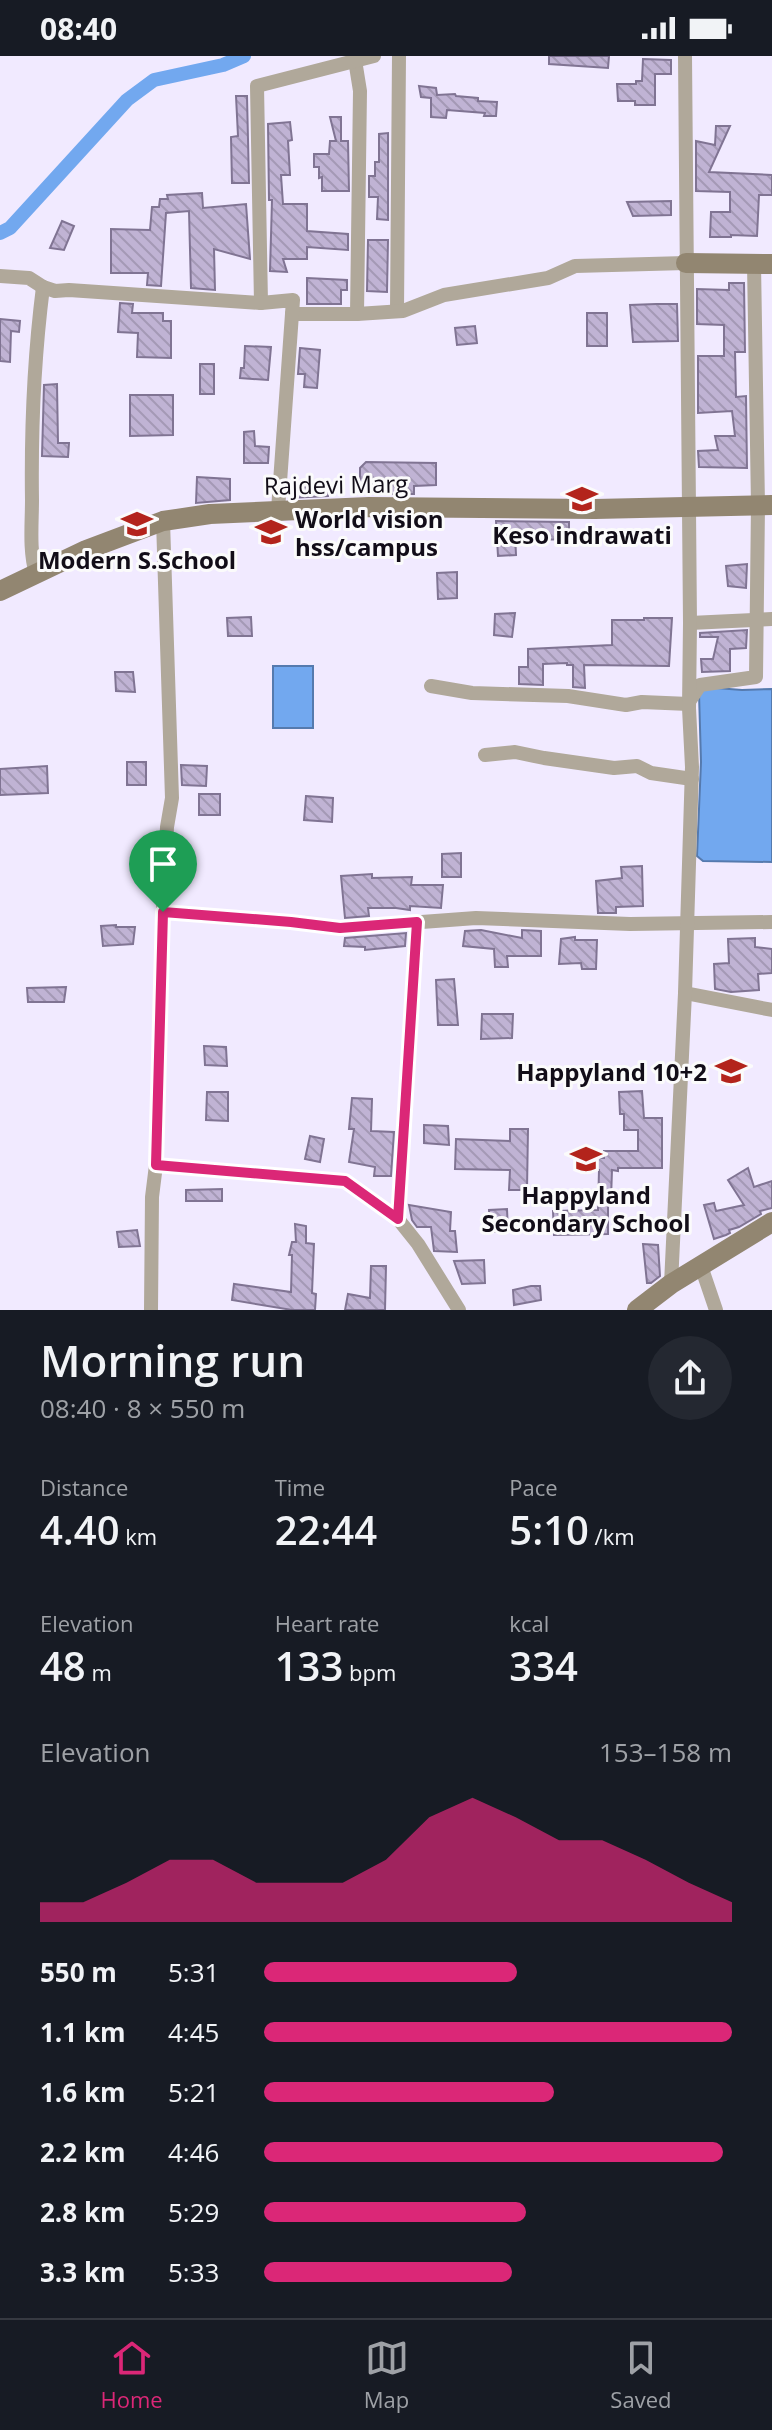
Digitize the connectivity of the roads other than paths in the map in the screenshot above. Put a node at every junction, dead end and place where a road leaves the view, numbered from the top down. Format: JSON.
{"nodes":[{"id":1,"x":374,"y":56,"type":"edge"},
{"id":2,"x":399,"y":56,"type":"edge"},
{"id":3,"x":685,"y":56,"type":"edge"},
{"id":4,"x":355,"y":60,"type":"junction"},
{"id":5,"x":686,"y":263,"type":"junction"},
{"id":6,"x":763,"y":264,"type":"edge"},
{"id":7,"x":0,"y":276,"type":"edge"},
{"id":8,"x":43,"y":287,"type":"junction"},
{"id":9,"x":261,"y":303,"type":"junction"},
{"id":10,"x":397,"y":311,"type":"junction"},
{"id":11,"x":292,"y":314,"type":"junction"},
{"id":12,"x":357,"y":314,"type":"junction"},
{"id":13,"x":765,"y":505,"type":"edge"},
{"id":14,"x":688,"y":506,"type":"junction"},
{"id":15,"x":278,"y":510,"type":"junction"},
{"id":16,"x":163,"y":521,"type":"junction"},
{"id":17,"x":36,"y":574,"type":"junction"},
{"id":18,"x":0,"y":591,"type":"edge"},
{"id":19,"x":765,"y":620,"type":"edge"},
{"id":20,"x":690,"y":623,"type":"junction"},
{"id":21,"x":431,"y":686,"type":"dead end"},
{"id":22,"x":689,"y":703,"type":"junction"},
{"id":23,"x":485,"y":755,"type":"dead end"},
{"id":24,"x":692,"y":779,"type":"junction"},
{"id":25,"x":163,"y":912,"type":"junction"},
{"id":26,"x":417,"y":922,"type":"junction"},
{"id":27,"x":772,"y":922,"type":"edge"},
{"id":28,"x":687,"y":923,"type":"junction"},
{"id":29,"x":685,"y":993,"type":"junction"},
{"id":30,"x":772,"y":1010,"type":"edge"},
{"id":31,"x":156,"y":1165,"type":"junction"},
{"id":32,"x":398,"y":1219,"type":"junction"},
{"id":33,"x":772,"y":1222,"type":"edge"},
{"id":34,"x":701,"y":1266,"type":"junction"},
{"id":35,"x":671,"y":1284,"type":"junction"},
{"id":36,"x":151,"y":1310,"type":"edge"},
{"id":37,"x":459,"y":1310,"type":"edge"},
{"id":38,"x":637,"y":1310,"type":"edge"},
{"id":39,"x":716,"y":1310,"type":"edge"}],
"edges":[{"from":1,"to":4,"type":"street"},
{"from":2,"to":10,"type":"street"},
{"from":3,"to":5,"type":"street"},
{"from":4,"to":9,"type":"street"},
{"from":4,"to":12,"type":"street"},
{"from":5,"to":6,"type":"main road"},
{"from":5,"to":10,"type":"street"},
{"from":5,"to":14,"type":"street"},
{"from":6,"to":13,"type":"street"},
{"from":7,"to":8,"type":"street"},
{"from":8,"to":9,"type":"street"},
{"from":8,"to":17,"type":"street"},
{"from":9,"to":11,"type":"street"},
{"from":10,"to":12,"type":"street"},
{"from":11,"to":12,"type":"street"},
{"from":11,"to":15,"type":"street"},
{"from":13,"to":14,"type":"main road","name":"Rajdevi Marg"},
{"from":13,"to":19,"type":"street"},
{"from":14,"to":15,"type":"main road","name":"Rajdevi Marg"},
{"from":14,"to":20,"type":"street"},
{"from":15,"to":16,"type":"main road","name":"Rajdevi Marg"},
{"from":16,"to":17,"type":"main road","name":"Rajdevi Marg"},
{"from":16,"to":25,"type":"street"},
{"from":17,"to":18,"type":"main road","name":"Rajdevi Marg"},
{"from":19,"to":20,"type":"street"},
{"from":19,"to":22,"type":"street"},
{"from":20,"to":22,"type":"street"},
{"from":21,"to":22,"type":"street"},
{"from":22,"to":24,"type":"street"},
{"from":23,"to":24,"type":"street"},
{"from":24,"to":28,"type":"street"},
{"from":25,"to":26,"type":"street"},
{"from":25,"to":31,"type":"street"},
{"from":26,"to":28,"type":"street"},
{"from":26,"to":32,"type":"street"},
{"from":27,"to":28,"type":"street"},
{"from":28,"to":29,"type":"street"},
{"from":29,"to":30,"type":"street"},
{"from":29,"to":35,"type":"street"},
{"from":31,"to":32,"type":"street"},
{"from":31,"to":36,"type":"street"},
{"from":32,"to":37,"type":"street"},
{"from":33,"to":34,"type":"main road"},
{"from":34,"to":35,"type":"main road"},
{"from":34,"to":39,"type":"street"},
{"from":35,"to":38,"type":"main road"}]}
